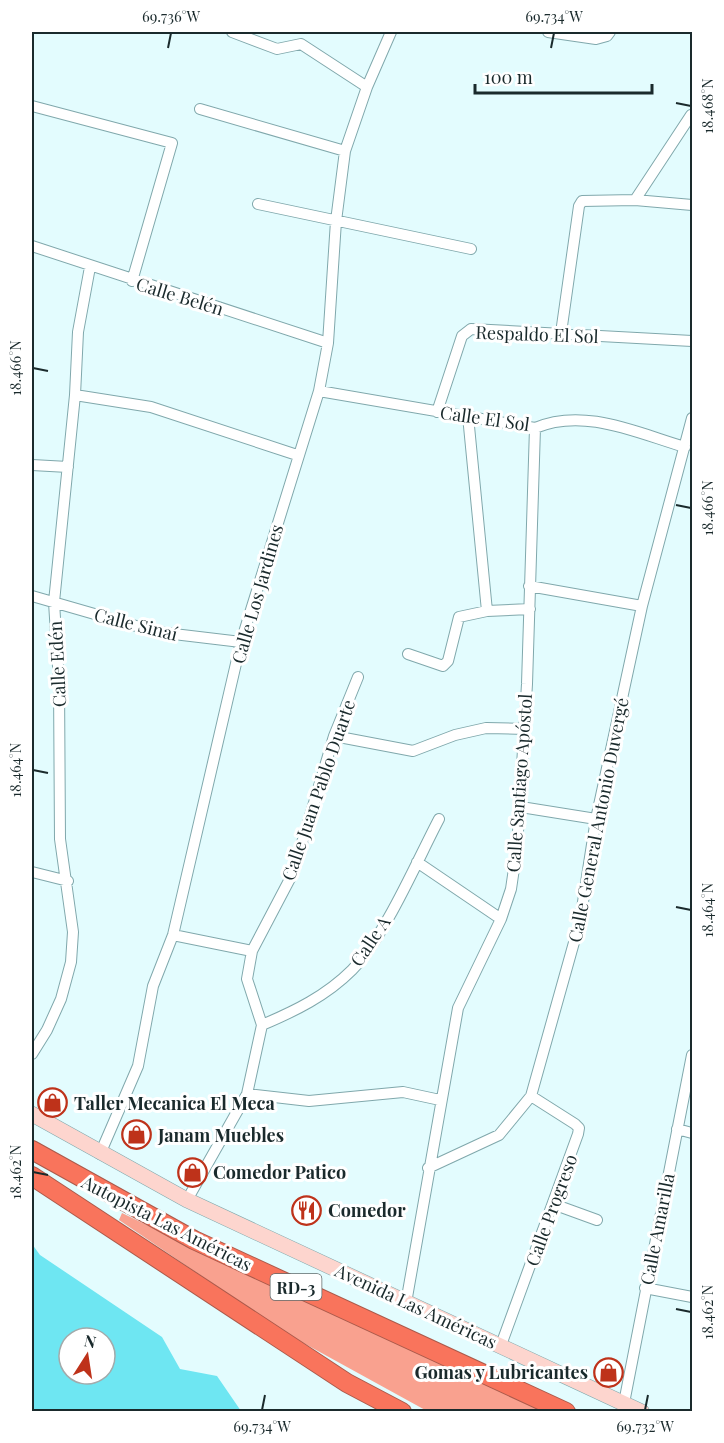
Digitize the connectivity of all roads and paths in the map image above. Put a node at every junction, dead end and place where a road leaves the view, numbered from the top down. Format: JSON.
{"nodes":[{"id":1,"x":232,"y":32,"type":"edge"},
{"id":2,"x":391,"y":32,"type":"edge"},
{"id":3,"x":548,"y":32,"type":"edge"},
{"id":4,"x":610,"y":32,"type":"edge"},
{"id":5,"x":367,"y":87,"type":"junction"},
{"id":6,"x":32,"y":106,"type":"edge"},
{"id":7,"x":200,"y":110,"type":"dead end"},
{"id":8,"x":691,"y":115,"type":"edge"},
{"id":9,"x":345,"y":151,"type":"junction"},
{"id":10,"x":635,"y":200,"type":"junction"},
{"id":11,"x":258,"y":204,"type":"dead end"},
{"id":12,"x":693,"y":205,"type":"edge"},
{"id":13,"x":336,"y":221,"type":"junction"},
{"id":14,"x":32,"y":246,"type":"edge"},
{"id":15,"x":471,"y":249,"type":"dead end"},
{"id":16,"x":90,"y":267,"type":"junction"},
{"id":17,"x":132,"y":281,"type":"junction"},
{"id":18,"x":561,"y":333,"type":"junction"},
{"id":19,"x":693,"y":341,"type":"edge"},
{"id":20,"x":328,"y":343,"type":"junction"},
{"id":21,"x":319,"y":391,"type":"junction"},
{"id":22,"x":75,"y":394,"type":"junction"},
{"id":23,"x":437,"y":411,"type":"junction"},
{"id":24,"x":468,"y":416,"type":"junction"},
{"id":25,"x":693,"y":418,"type":"edge"},
{"id":26,"x":535,"y":428,"type":"junction"},
{"id":27,"x":685,"y":447,"type":"junction"},
{"id":28,"x":297,"y":455,"type":"junction"},
{"id":29,"x":32,"y":465,"type":"edge"},
{"id":30,"x":68,"y":467,"type":"junction"},
{"id":31,"x":529,"y":586,"type":"junction"},
{"id":32,"x":32,"y":596,"type":"edge"},
{"id":33,"x":54,"y":602,"type":"junction"},
{"id":34,"x":642,"y":606,"type":"junction"},
{"id":35,"x":530,"y":609,"type":"junction"},
{"id":36,"x":487,"y":611,"type":"junction"},
{"id":37,"x":241,"y":642,"type":"junction"},
{"id":38,"x":408,"y":654,"type":"dead end"},
{"id":39,"x":358,"y":677,"type":"dead end"},
{"id":40,"x":525,"y":729,"type":"junction"},
{"id":41,"x":334,"y":736,"type":"junction"},
{"id":42,"x":521,"y":807,"type":"junction"},
{"id":43,"x":440,"y":819,"type":"dead end"},
{"id":44,"x":596,"y":819,"type":"junction"},
{"id":45,"x":417,"y":862,"type":"junction"},
{"id":46,"x":32,"y":872,"type":"edge"},
{"id":47,"x":68,"y":881,"type":"junction"},
{"id":48,"x":501,"y":919,"type":"junction"},
{"id":49,"x":173,"y":935,"type":"junction"},
{"id":50,"x":252,"y":951,"type":"junction"},
{"id":51,"x":262,"y":1025,"type":"junction"},
{"id":52,"x":32,"y":1054,"type":"edge"},
{"id":53,"x":693,"y":1055,"type":"edge"},
{"id":54,"x":247,"y":1094,"type":"junction"},
{"id":55,"x":531,"y":1096,"type":"junction"},
{"id":56,"x":440,"y":1100,"type":"junction"},
{"id":57,"x":32,"y":1114,"type":"edge"},
{"id":58,"x":677,"y":1129,"type":"junction"},
{"id":59,"x":693,"y":1133,"type":"edge"},
{"id":60,"x":32,"y":1150,"type":"edge"},
{"id":61,"x":100,"y":1154,"type":"junction"},
{"id":62,"x":428,"y":1168,"type":"junction"},
{"id":63,"x":32,"y":1176,"type":"edge"},
{"id":64,"x":186,"y":1200,"type":"junction"},
{"id":65,"x":553,"y":1204,"type":"junction"},
{"id":66,"x":597,"y":1220,"type":"dead end"},
{"id":67,"x":645,"y":1288,"type":"junction"},
{"id":68,"x":693,"y":1298,"type":"edge"},
{"id":69,"x":406,"y":1303,"type":"junction"},
{"id":70,"x":501,"y":1345,"type":"junction"},
{"id":71,"x":624,"y":1403,"type":"junction"},
{"id":72,"x":402,"y":1412,"type":"edge"},
{"id":73,"x":566,"y":1412,"type":"edge"},
{"id":74,"x":642,"y":1412,"type":"edge"}],
"edges":[{"from":1,"to":5,"type":"street"},
{"from":2,"to":5,"type":"street","name":"Calle Los Jardines"},
{"from":3,"to":4,"type":"street"},
{"from":5,"to":9,"type":"street","name":"Calle Los Jardines"},
{"from":6,"to":17,"type":"street"},
{"from":7,"to":9,"type":"street"},
{"from":8,"to":10,"type":"street"},
{"from":9,"to":13,"type":"street","name":"Calle Los Jardines"},
{"from":10,"to":12,"type":"street"},
{"from":10,"to":18,"type":"street"},
{"from":11,"to":13,"type":"street"},
{"from":13,"to":15,"type":"street"},
{"from":13,"to":20,"type":"street","name":"Calle Los Jardines"},
{"from":14,"to":16,"type":"street","name":"Calle Belén"},
{"from":16,"to":17,"type":"street","name":"Calle Belén"},
{"from":16,"to":22,"type":"street","name":"Calle Edén"},
{"from":17,"to":20,"type":"street","name":"Calle Belén"},
{"from":18,"to":19,"type":"street","name":"Respaldo El Sol"},
{"from":18,"to":23,"type":"street","name":"Respaldo El Sol"},
{"from":20,"to":21,"type":"street","name":"Calle Los Jardines"},
{"from":21,"to":23,"type":"street","name":"Calle El Sol"},
{"from":21,"to":28,"type":"street","name":"Calle Los Jardines"},
{"from":22,"to":28,"type":"street"},
{"from":22,"to":30,"type":"street","name":"Calle Edén"},
{"from":23,"to":24,"type":"street","name":"Calle El Sol"},
{"from":24,"to":26,"type":"street","name":"Calle El Sol"},
{"from":24,"to":36,"type":"street"},
{"from":25,"to":27,"type":"street","name":"Calle General Antonio Duvergé"},
{"from":26,"to":27,"type":"street","name":"Calle El Sol"},
{"from":26,"to":31,"type":"street","name":"Calle Santiago Apóstol"},
{"from":27,"to":34,"type":"street","name":"Calle General Antonio Duvergé"},
{"from":28,"to":37,"type":"street","name":"Calle Los Jardines"},
{"from":29,"to":30,"type":"street"},
{"from":30,"to":33,"type":"street","name":"Calle Edén"},
{"from":31,"to":34,"type":"street"},
{"from":31,"to":35,"type":"street","name":"Calle Santiago Apóstol"},
{"from":32,"to":33,"type":"street","name":"Calle Sinaí"},
{"from":33,"to":37,"type":"street","name":"Calle Sinaí"},
{"from":33,"to":47,"type":"street","name":"Calle Edén"},
{"from":34,"to":44,"type":"street","name":"Calle General Antonio Duvergé"},
{"from":35,"to":36,"type":"street"},
{"from":35,"to":40,"type":"street","name":"Calle Santiago Apóstol"},
{"from":36,"to":38,"type":"street"},
{"from":37,"to":49,"type":"street","name":"Calle Los Jardines"},
{"from":39,"to":41,"type":"street","name":"Calle Juan Pablo Duarte"},
{"from":40,"to":41,"type":"street"},
{"from":40,"to":42,"type":"street","name":"Calle Santiago Apóstol"},
{"from":41,"to":50,"type":"street","name":"Calle Juan Pablo Duarte"},
{"from":42,"to":44,"type":"street"},
{"from":42,"to":48,"type":"street","name":"Calle Santiago Apóstol"},
{"from":43,"to":45,"type":"street","name":"Calle A"},
{"from":44,"to":55,"type":"street","name":"Calle General Antonio Duvergé"},
{"from":45,"to":48,"type":"street"},
{"from":45,"to":51,"type":"street","name":"Calle A"},
{"from":46,"to":47,"type":"street"},
{"from":47,"to":52,"type":"street","name":"Calle Edén"},
{"from":48,"to":56,"type":"street","name":"Calle Santiago Apóstol"},
{"from":49,"to":50,"type":"street"},
{"from":49,"to":61,"type":"street","name":"Calle Los Jardines"},
{"from":50,"to":51,"type":"street","name":"Calle Juan Pablo Duarte"},
{"from":51,"to":54,"type":"street"},
{"from":53,"to":58,"type":"street","name":"Calle Amarilla"},
{"from":54,"to":56,"type":"street"},
{"from":54,"to":64,"type":"street"},
{"from":55,"to":62,"type":"street","name":"Calle General Antonio Duvergé"},
{"from":55,"to":65,"type":"street","name":"Calle Progreso"},
{"from":56,"to":62,"type":"street","name":"Calle Santiago Apóstol"},
{"from":57,"to":61,"type":"main road","name":"Avenida Las Américas"},
{"from":58,"to":59,"type":"street"},
{"from":58,"to":67,"type":"street","name":"Calle Amarilla"},
{"from":60,"to":73,"type":"highway","name":"Autopista Las Américas","number":"RD-3"},
{"from":61,"to":64,"type":"main road","name":"Avenida Las Américas"},
{"from":62,"to":69,"type":"street","name":"Calle Santiago Apóstol"},
{"from":63,"to":72,"type":"highway","name":"Autopista Las Américas"},
{"from":64,"to":69,"type":"main road","name":"Avenida Las Américas"},
{"from":65,"to":66,"type":"street"},
{"from":65,"to":70,"type":"street","name":"Calle Progreso"},
{"from":67,"to":68,"type":"street"},
{"from":67,"to":71,"type":"street","name":"Calle Amarilla"},
{"from":69,"to":70,"type":"main road","name":"Avenida Las Américas"},
{"from":70,"to":71,"type":"main road","name":"Avenida Las Américas"},
{"from":71,"to":74,"type":"main road","name":"Avenida Las Américas"}]}
